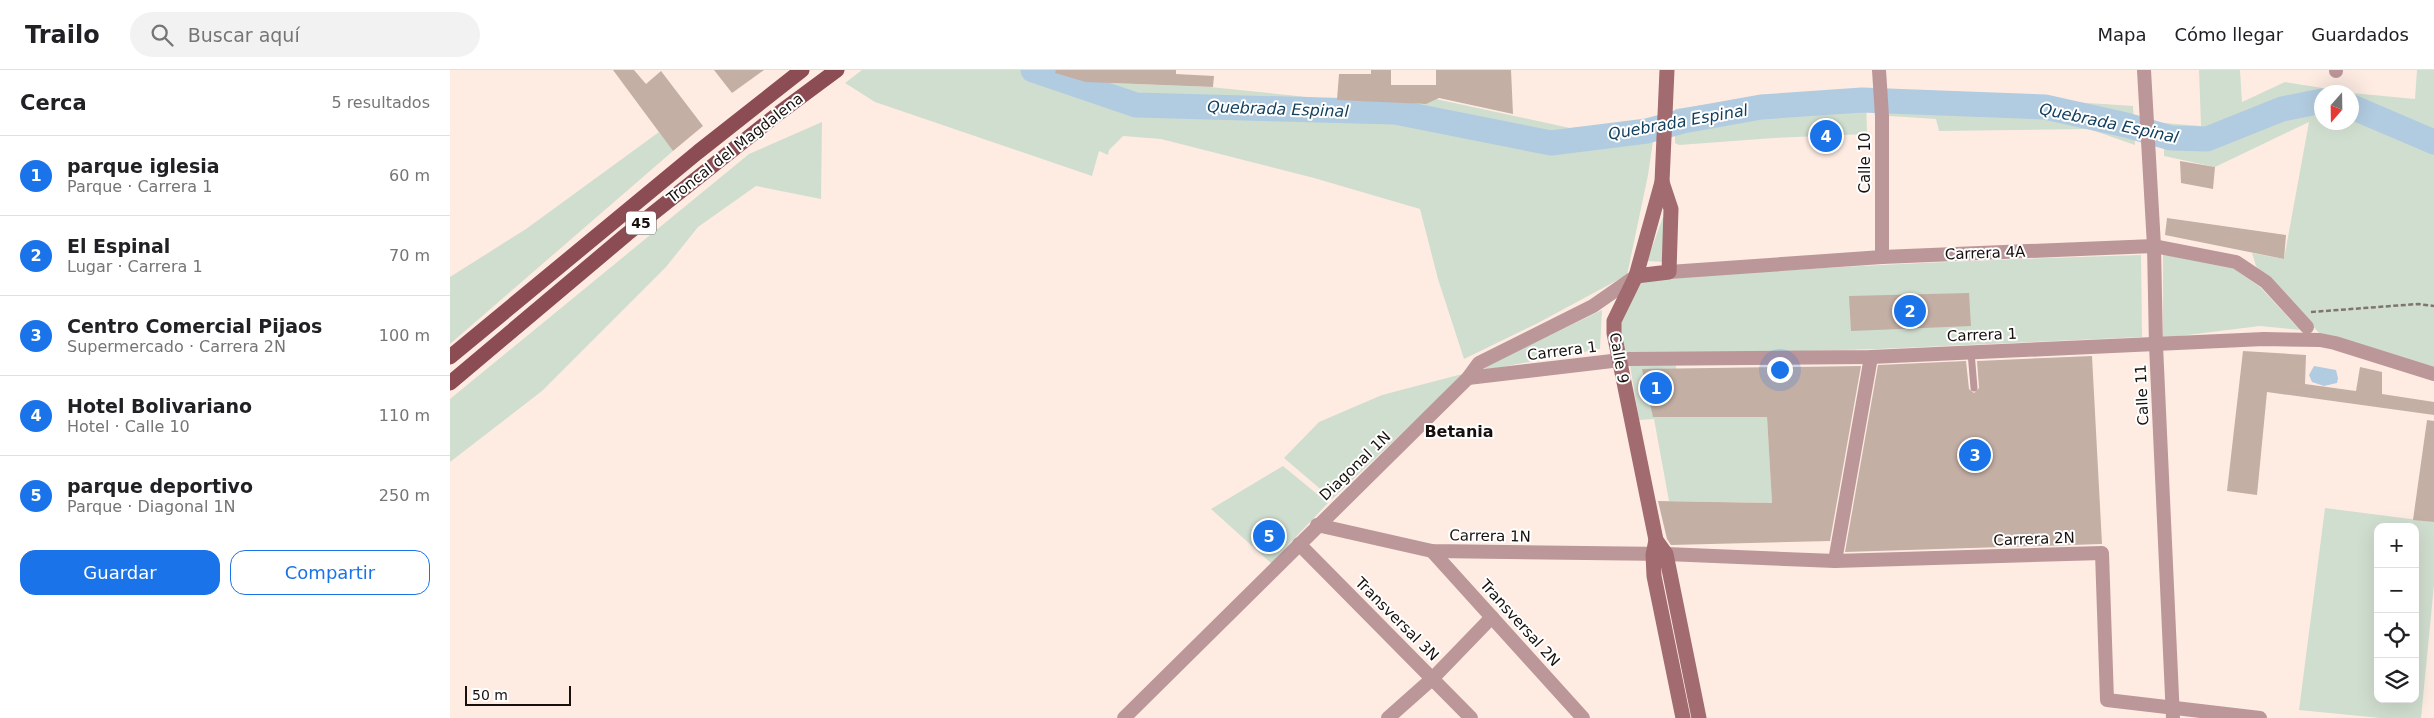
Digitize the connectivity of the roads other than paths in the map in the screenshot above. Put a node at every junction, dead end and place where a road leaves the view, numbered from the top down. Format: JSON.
{"nodes":[{"id":1,"x":802,"y":70,"type":"edge"},
{"id":2,"x":837,"y":70,"type":"edge"},
{"id":3,"x":1667,"y":70,"type":"edge"},
{"id":4,"x":1879,"y":70,"type":"edge"},
{"id":5,"x":2144,"y":70,"type":"edge"},
{"id":6,"x":1662,"y":182,"type":"junction"},
{"id":7,"x":2154,"y":246,"type":"junction"},
{"id":8,"x":1882,"y":257,"type":"junction"},
{"id":9,"x":563,"y":263,"type":"junction"},
{"id":10,"x":1669,"y":272,"type":"junction"},
{"id":11,"x":1636,"y":276,"type":"junction"},
{"id":12,"x":575,"y":278,"type":"junction"},
{"id":13,"x":2307,"y":327,"type":"dead end"},
{"id":14,"x":2156,"y":346,"type":"junction"},
{"id":15,"x":1970,"y":352,"type":"junction"},
{"id":16,"x":1871,"y":356,"type":"junction"},
{"id":17,"x":450,"y":357,"type":"edge"},
{"id":18,"x":1619,"y":361,"type":"junction"},
{"id":19,"x":2434,"y":374,"type":"edge"},
{"id":20,"x":1468,"y":378,"type":"junction"},
{"id":21,"x":450,"y":382,"type":"edge"},
{"id":22,"x":1974,"y":388,"type":"dead end"},
{"id":23,"x":1318,"y":525,"type":"junction"},
{"id":24,"x":1299,"y":544,"type":"junction"},
{"id":25,"x":1432,"y":551,"type":"junction"},
{"id":26,"x":1659,"y":555,"type":"junction"},
{"id":27,"x":1835,"y":561,"type":"junction"},
{"id":28,"x":1492,"y":617,"type":"junction"},
{"id":29,"x":1433,"y":678,"type":"junction"},
{"id":30,"x":2173,"y":713,"type":"edge"},
{"id":31,"x":1124,"y":718,"type":"edge"},
{"id":32,"x":1388,"y":718,"type":"edge"},
{"id":33,"x":1472,"y":718,"type":"edge"},
{"id":34,"x":1584,"y":718,"type":"edge"},
{"id":35,"x":1683,"y":718,"type":"edge"},
{"id":36,"x":1699,"y":718,"type":"edge"},
{"id":37,"x":2260,"y":718,"type":"edge"}],
"edges":[{"from":1,"to":9,"type":"main road","name":"Troncal del Magdalena","number":"45"},
{"from":2,"to":12,"type":"main road","name":"Troncal del Magdalena","number":"45"},
{"from":3,"to":6,"type":"street","name":"Calle 9"},
{"from":4,"to":8,"type":"street","name":"Calle 10"},
{"from":5,"to":7,"type":"street","name":"Calle 11"},
{"from":6,"to":10,"type":"street","name":"Calle 9"},
{"from":6,"to":11,"type":"street","name":"Calle 9"},
{"from":7,"to":8,"type":"street","name":"Carrera 4A"},
{"from":7,"to":13,"type":"street","name":"Carrera 4A"},
{"from":7,"to":14,"type":"street","name":"Calle 11"},
{"from":8,"to":10,"type":"street","name":"Carrera 4A"},
{"from":9,"to":12,"type":"main road"},
{"from":9,"to":17,"type":"main road","name":"Troncal del Magdalena","number":"45"},
{"from":10,"to":11,"type":"street","name":"Carrera 4A"},
{"from":11,"to":18,"type":"street","name":"Calle 9"},
{"from":11,"to":20,"type":"street","name":"Diagonal 1N"},
{"from":12,"to":21,"type":"main road","name":"Troncal del Magdalena","number":"45"},
{"from":14,"to":15,"type":"street","name":"Carrera 1"},
{"from":14,"to":19,"type":"street","name":"Carrera 1"},
{"from":14,"to":30,"type":"street","name":"Calle 11"},
{"from":15,"to":16,"type":"street","name":"Carrera 1"},
{"from":15,"to":22,"type":"lane"},
{"from":16,"to":18,"type":"street","name":"Carrera 1"},
{"from":16,"to":27,"type":"street"},
{"from":18,"to":20,"type":"street","name":"Carrera 1"},
{"from":18,"to":26,"type":"street","name":"Calle 9"},
{"from":20,"to":23,"type":"street","name":"Diagonal 1N"},
{"from":23,"to":24,"type":"street","name":"Diagonal 1N"},
{"from":23,"to":25,"type":"street","name":"Carrera 1N"},
{"from":24,"to":29,"type":"street","name":"Transversal 3N"},
{"from":24,"to":31,"type":"street","name":"Diagonal 1N"},
{"from":25,"to":26,"type":"street","name":"Carrera 1N"},
{"from":25,"to":28,"type":"street","name":"Transversal 2N"},
{"from":26,"to":27,"type":"street","name":"Carrera 2N"},
{"from":26,"to":35,"type":"street","name":"Calle 9"},
{"from":26,"to":36,"type":"street","name":"Calle 9"},
{"from":27,"to":30,"type":"street","name":"Carrera 2N"},
{"from":28,"to":29,"type":"street"},
{"from":28,"to":34,"type":"street","name":"Transversal 2N"},
{"from":29,"to":32,"type":"street"},
{"from":29,"to":33,"type":"street","name":"Transversal 3N"},
{"from":30,"to":37,"type":"street","name":"Carrera 2N"}]}
